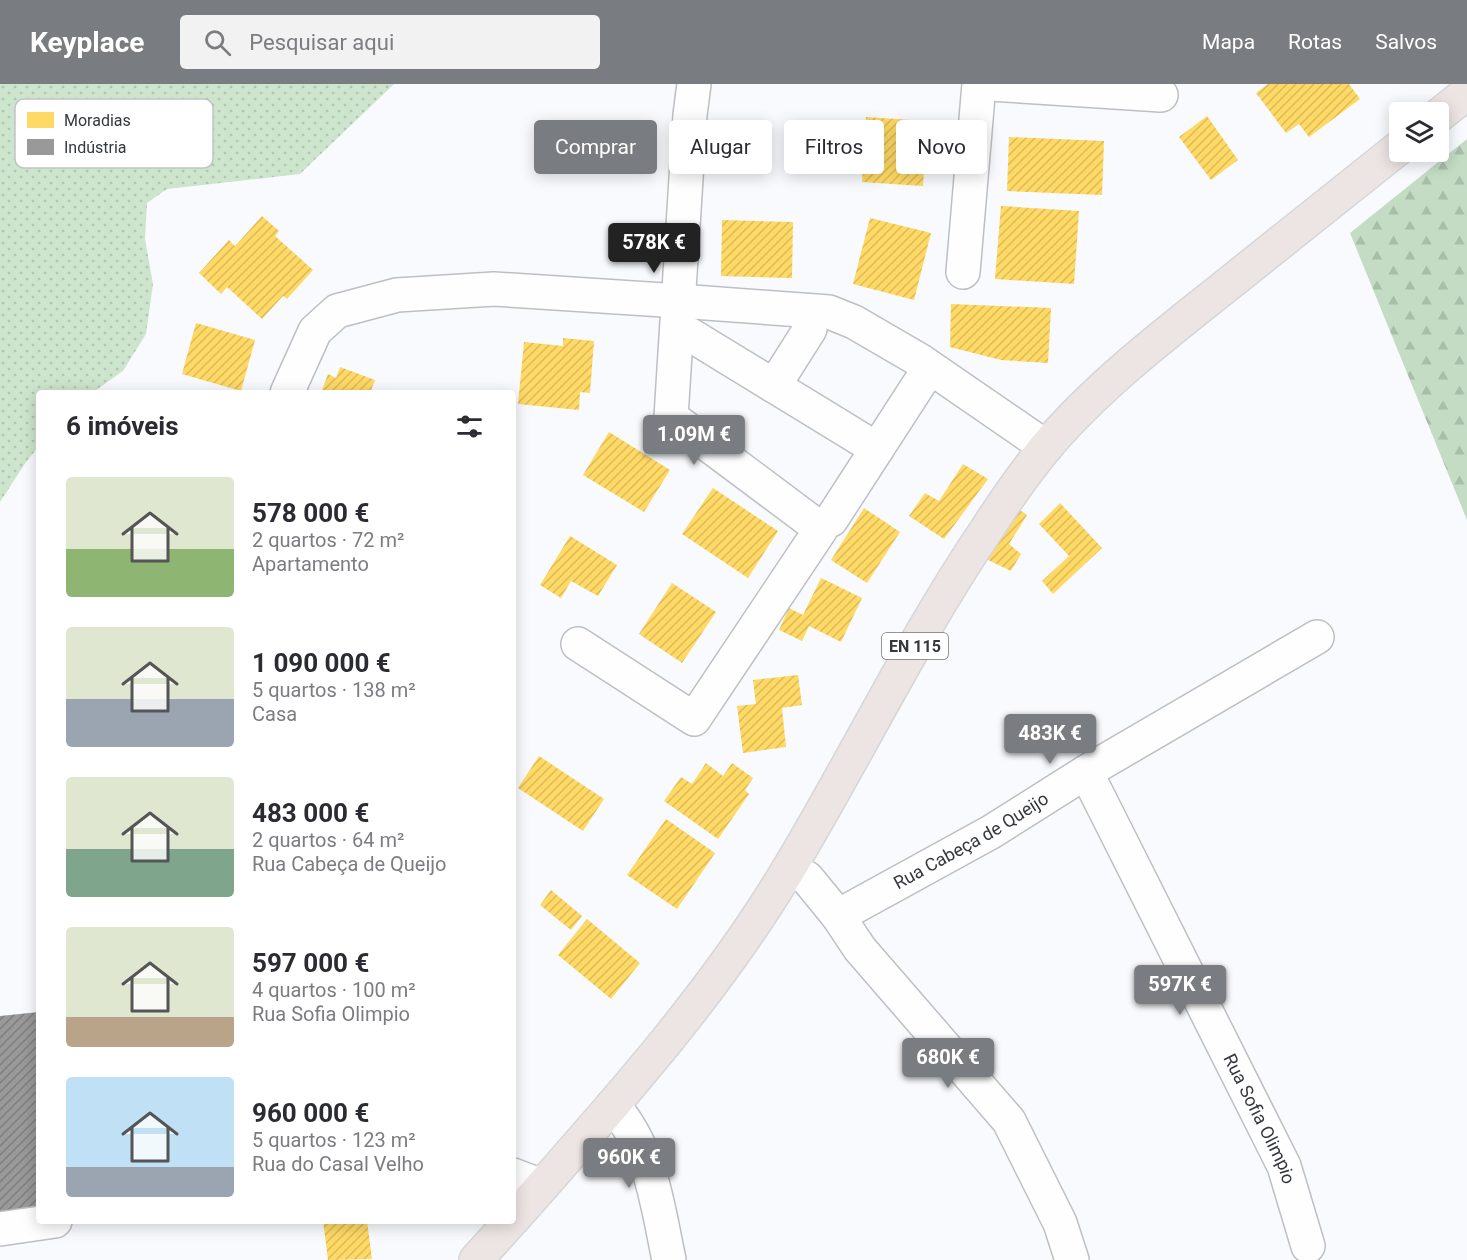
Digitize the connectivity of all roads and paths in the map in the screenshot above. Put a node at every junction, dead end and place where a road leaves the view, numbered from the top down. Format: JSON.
{"nodes":[{"id":1,"x":694,"y":84,"type":"edge"},
{"id":2,"x":979,"y":84,"type":"edge"},
{"id":3,"x":990,"y":84,"type":"edge"},
{"id":4,"x":1069,"y":87,"type":"edge"},
{"id":5,"x":1467,"y":93,"type":"edge"},
{"id":6,"x":1161,"y":96,"type":"dead end"},
{"id":7,"x":1449,"y":107,"type":"edge"},
{"id":8,"x":1389,"y":156,"type":"edge"},
{"id":9,"x":963,"y":272,"type":"dead end"},
{"id":10,"x":679,"y":301,"type":"junction"},
{"id":11,"x":810,"y":329,"type":"dead end"},
{"id":12,"x":689,"y":334,"type":"dead end"},
{"id":13,"x":921,"y":381,"type":"dead end"},
{"id":14,"x":774,"y":386,"type":"junction"},
{"id":15,"x":288,"y":390,"type":"edge"},
{"id":16,"x":1046,"y":447,"type":"junction"},
{"id":17,"x":877,"y":449,"type":"junction"},
{"id":18,"x":831,"y":520,"type":"dead end"},
{"id":19,"x":1317,"y":637,"type":"dead end"},
{"id":20,"x":578,"y":644,"type":"dead end"},
{"id":21,"x":1086,"y":772,"type":"junction"},
{"id":22,"x":789,"y":869,"type":"junction"},
{"id":23,"x":838,"y":916,"type":"junction"},
{"id":24,"x":613,"y":1105,"type":"junction"},
{"id":25,"x":527,"y":1181,"type":"edge"},
{"id":26,"x":516,"y":1210,"type":"edge"},
{"id":27,"x":36,"y":1224,"type":"edge"},
{"id":28,"x":508,"y":1224,"type":"edge"},
{"id":29,"x":0,"y":1229,"type":"edge"},
{"id":30,"x":1308,"y":1246,"type":"dead end"},
{"id":31,"x":476,"y":1260,"type":"edge"},
{"id":32,"x":669,"y":1260,"type":"edge"},
{"id":33,"x":1072,"y":1260,"type":"edge"}],
"edges":[{"from":1,"to":10,"type":"street"},
{"from":2,"to":9,"type":"street"},
{"from":3,"to":4,"type":"street"},
{"from":4,"to":6,"type":"street"},
{"from":5,"to":7,"type":"main road"},
{"from":8,"to":16,"type":"main road","number":"EN 115"},
{"from":10,"to":15,"type":"street"},
{"from":10,"to":16,"type":"street"},
{"from":10,"to":20,"type":"street"},
{"from":11,"to":14,"type":"street"},
{"from":12,"to":14,"type":"street"},
{"from":13,"to":17,"type":"street"},
{"from":14,"to":17,"type":"street"},
{"from":16,"to":22,"type":"main road","number":"EN 115"},
{"from":17,"to":18,"type":"street"},
{"from":19,"to":21,"type":"street","name":"Rua Cabeça de Queijo"},
{"from":21,"to":23,"type":"street","name":"Rua Cabeça de Queijo"},
{"from":21,"to":30,"type":"street","name":"Rua Sofia Olimpio"},
{"from":22,"to":23,"type":"street"},
{"from":22,"to":24,"type":"main road","number":"EN 115"},
{"from":23,"to":33,"type":"street"},
{"from":24,"to":25,"type":"main road","number":"EN 115"},
{"from":24,"to":32,"type":"street"},
{"from":25,"to":26,"type":"main road","number":"EN 115"},
{"from":27,"to":29,"type":"street"},
{"from":28,"to":31,"type":"main road","number":"EN 115"}]}
